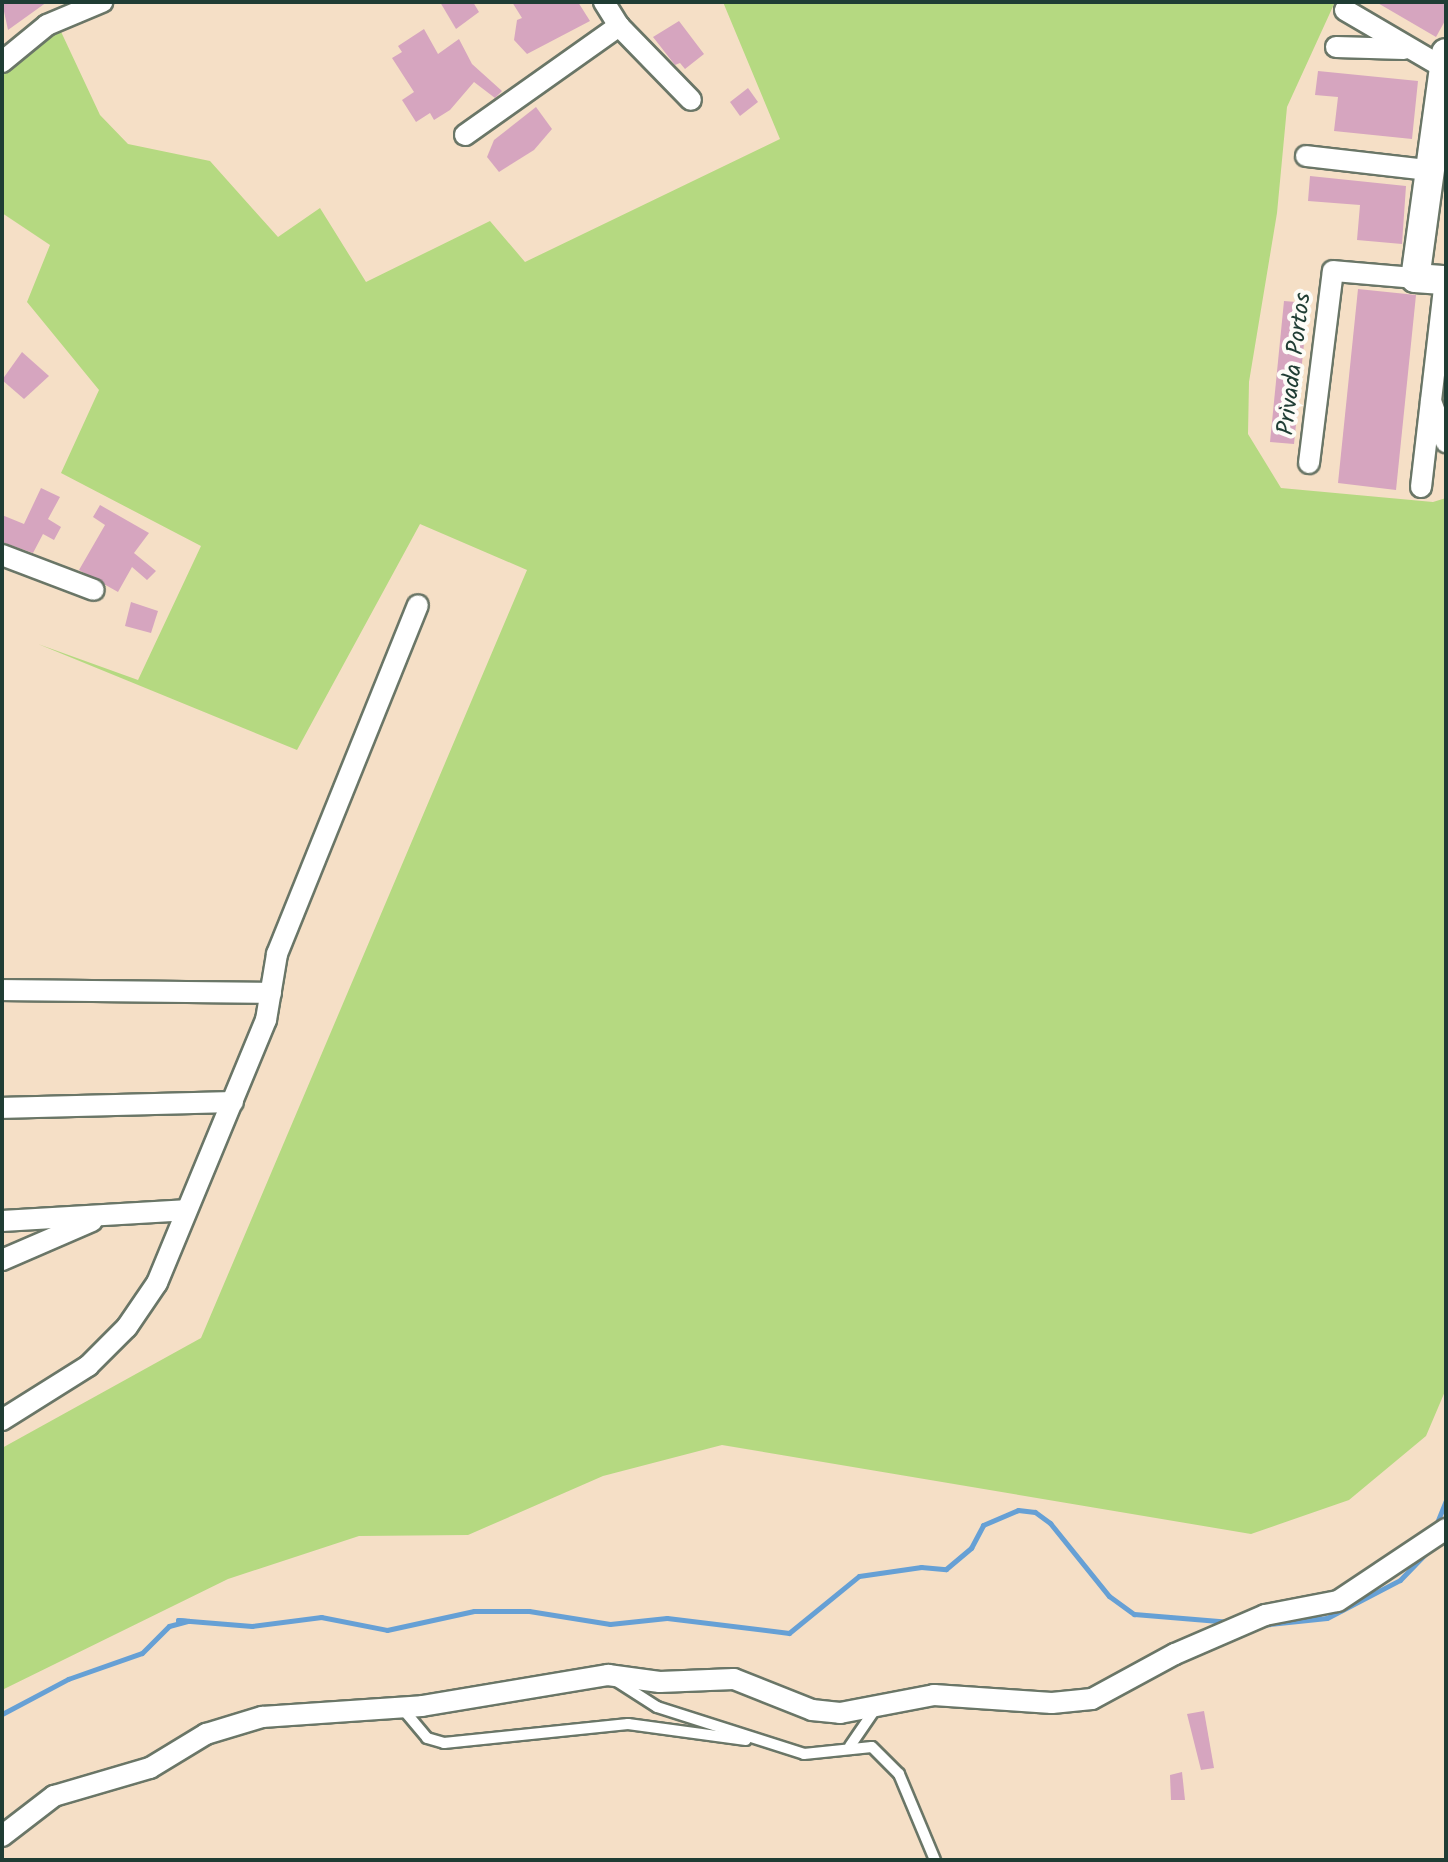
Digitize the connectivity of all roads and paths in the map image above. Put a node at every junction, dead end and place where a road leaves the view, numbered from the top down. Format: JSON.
{"nodes":[{"id":1,"x":102,"y":2,"type":"edge"},
{"id":2,"x":604,"y":2,"type":"edge"},
{"id":3,"x":1345,"y":10,"type":"dead end"},
{"id":4,"x":619,"y":26,"type":"junction"},
{"id":5,"x":1336,"y":47,"type":"dead end"},
{"id":6,"x":1407,"y":50,"type":"junction"},
{"id":7,"x":2,"y":62,"type":"edge"},
{"id":8,"x":1444,"y":62,"type":"edge"},
{"id":9,"x":691,"y":100,"type":"dead end"},
{"id":10,"x":465,"y":135,"type":"dead end"},
{"id":11,"x":1306,"y":156,"type":"dead end"},
{"id":12,"x":1432,"y":185,"type":"edge"},
{"id":13,"x":1415,"y":278,"type":"junction"},
{"id":14,"x":1446,"y":280,"type":"edge"},
{"id":15,"x":1428,"y":393,"type":"junction"},
{"id":16,"x":1446,"y":442,"type":"edge"},
{"id":17,"x":1309,"y":463,"type":"dead end"},
{"id":18,"x":1421,"y":487,"type":"dead end"},
{"id":19,"x":2,"y":555,"type":"edge"},
{"id":20,"x":94,"y":590,"type":"dead end"},
{"id":21,"x":418,"y":605,"type":"dead end"},
{"id":22,"x":2,"y":990,"type":"edge"},
{"id":23,"x":271,"y":993,"type":"junction"},
{"id":24,"x":233,"y":1102,"type":"junction"},
{"id":25,"x":2,"y":1108,"type":"edge"},
{"id":26,"x":185,"y":1210,"type":"junction"},
{"id":27,"x":110,"y":1213,"type":"junction"},
{"id":28,"x":2,"y":1221,"type":"edge"},
{"id":29,"x":2,"y":1260,"type":"edge"},
{"id":30,"x":2,"y":1420,"type":"edge"},
{"id":31,"x":1446,"y":1529,"type":"edge"},
{"id":32,"x":608,"y":1675,"type":"junction"},
{"id":33,"x":877,"y":1706,"type":"junction"},
{"id":34,"x":401,"y":1707,"type":"junction"},
{"id":35,"x":767,"y":1742,"type":"junction"},
{"id":36,"x":850,"y":1746,"type":"junction"},
{"id":37,"x":2,"y":1836,"type":"edge"},
{"id":38,"x":935,"y":1860,"type":"edge"}],
"edges":[{"from":1,"to":7,"type":"street"},
{"from":2,"to":4,"type":"street"},
{"from":3,"to":6,"type":"street"},
{"from":4,"to":9,"type":"street"},
{"from":4,"to":10,"type":"street"},
{"from":5,"to":6,"type":"street"},
{"from":6,"to":8,"type":"street"},
{"from":8,"to":12,"type":"street"},
{"from":11,"to":12,"type":"street"},
{"from":12,"to":13,"type":"street"},
{"from":13,"to":14,"type":"street"},
{"from":13,"to":17,"type":"street","name":"Privada Portos"},
{"from":14,"to":15,"type":"street"},
{"from":15,"to":16,"type":"street"},
{"from":15,"to":18,"type":"street"},
{"from":19,"to":20,"type":"street"},
{"from":21,"to":23,"type":"street"},
{"from":22,"to":23,"type":"street"},
{"from":23,"to":24,"type":"street"},
{"from":24,"to":25,"type":"street"},
{"from":24,"to":26,"type":"street"},
{"from":26,"to":27,"type":"street"},
{"from":26,"to":30,"type":"street"},
{"from":27,"to":28,"type":"street"},
{"from":27,"to":29,"type":"street"},
{"from":31,"to":33,"type":"street"},
{"from":32,"to":33,"type":"street"},
{"from":32,"to":34,"type":"street"},
{"from":32,"to":35,"type":"lane"},
{"from":33,"to":36,"type":"lane"},
{"from":34,"to":35,"type":"lane"},
{"from":34,"to":37,"type":"street"},
{"from":35,"to":36,"type":"lane"},
{"from":36,"to":38,"type":"lane"}]}
